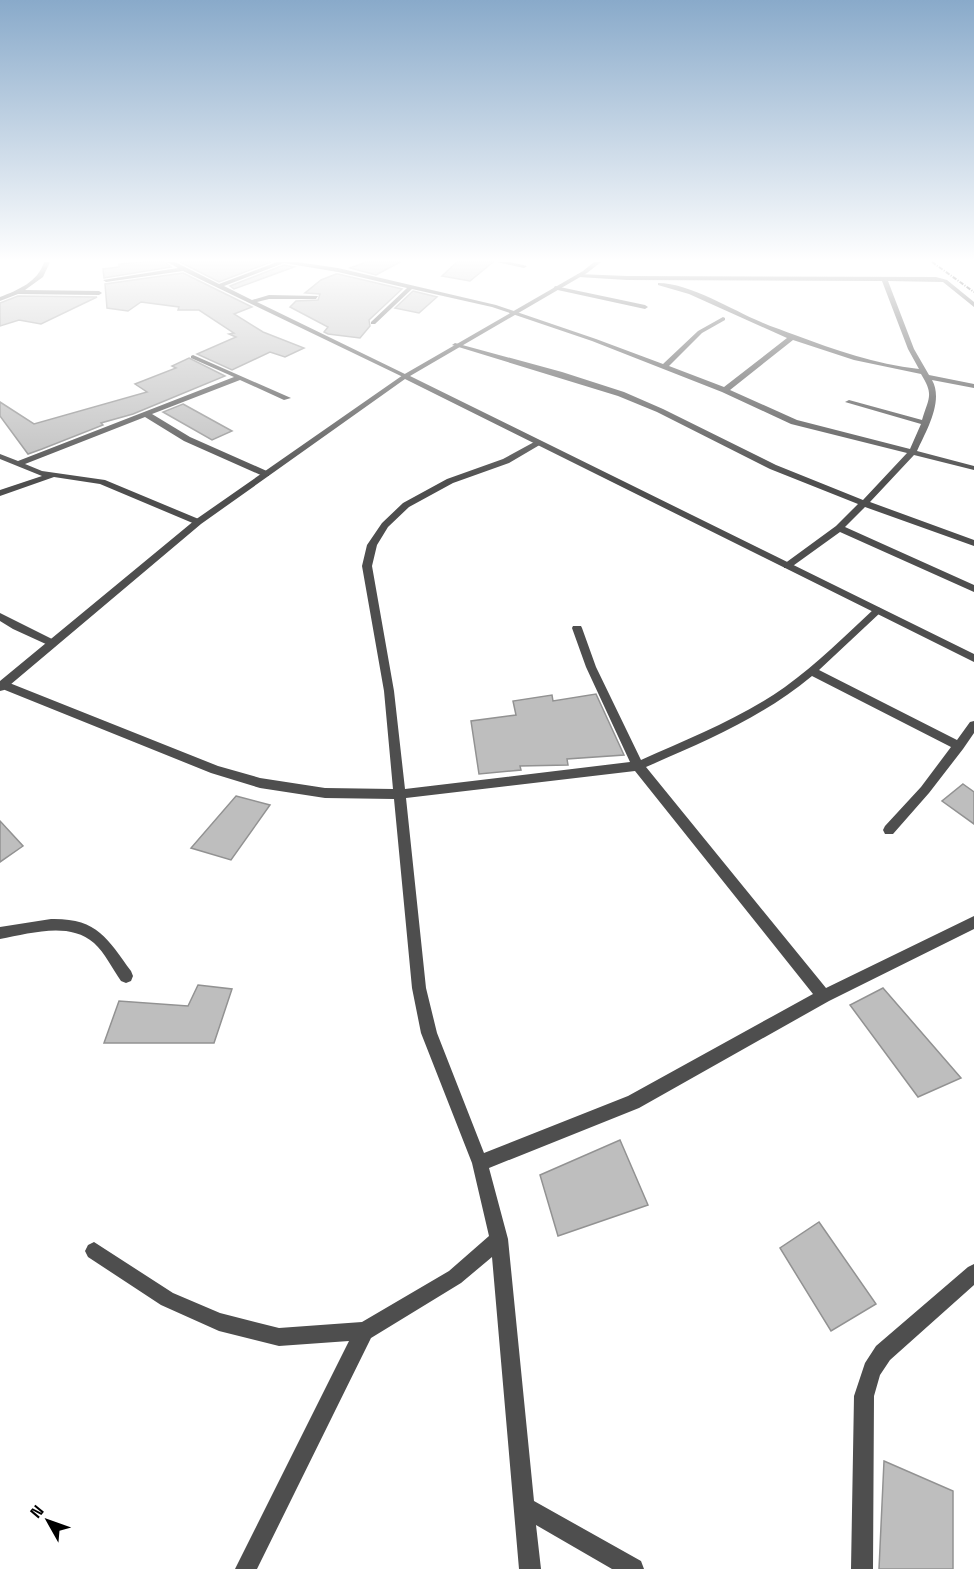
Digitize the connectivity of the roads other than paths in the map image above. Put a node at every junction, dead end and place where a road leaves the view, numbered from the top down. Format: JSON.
{"nodes":[{"id":1,"x":320,"y":335,"type":"edge"},
{"id":2,"x":471,"y":335,"type":"edge"},
{"id":3,"x":578,"y":335,"type":"edge"},
{"id":4,"x":697,"y":335,"type":"edge"},
{"id":5,"x":906,"y":335,"type":"edge"},
{"id":6,"x":793,"y":336,"type":"joint"},
{"id":7,"x":454,"y":345,"type":"junction"},
{"id":8,"x":193,"y":357,"type":"dead end"},
{"id":9,"x":664,"y":366,"type":"junction"},
{"id":10,"x":927,"y":374,"type":"junction"},
{"id":11,"x":405,"y":376,"type":"junction"},
{"id":12,"x":238,"y":378,"type":"junction"},
{"id":13,"x":974,"y":386,"type":"edge"},
{"id":14,"x":725,"y":390,"type":"junction"},
{"id":15,"x":287,"y":398,"type":"dead end"},
{"id":16,"x":849,"y":402,"type":"dead end"},
{"id":17,"x":146,"y":414,"type":"junction"},
{"id":18,"x":925,"y":423,"type":"junction"},
{"id":19,"x":539,"y":443,"type":"junction"},
{"id":20,"x":912,"y":453,"type":"junction"},
{"id":21,"x":0,"y":456,"type":"edge"},
{"id":22,"x":16,"y":464,"type":"junction"},
{"id":23,"x":974,"y":468,"type":"edge"},
{"id":24,"x":266,"y":474,"type":"junction"},
{"id":25,"x":54,"y":475,"type":"junction"},
{"id":26,"x":0,"y":493,"type":"edge"},
{"id":27,"x":863,"y":503,"type":"junction"},
{"id":28,"x":198,"y":522,"type":"junction"},
{"id":29,"x":839,"y":528,"type":"junction"},
{"id":30,"x":974,"y":543,"type":"edge"},
{"id":31,"x":787,"y":566,"type":"junction"},
{"id":32,"x":974,"y":589,"type":"edge"},
{"id":33,"x":878,"y":610,"type":"junction"},
{"id":34,"x":0,"y":616,"type":"edge"},
{"id":35,"x":577,"y":628,"type":"dead end"},
{"id":36,"x":52,"y":643,"type":"junction"},
{"id":37,"x":974,"y":658,"type":"edge"},
{"id":38,"x":812,"y":671,"type":"junction"},
{"id":39,"x":2,"y":686,"type":"edge"},
{"id":40,"x":974,"y":725,"type":"edge"},
{"id":41,"x":959,"y":746,"type":"junction"},
{"id":42,"x":638,"y":766,"type":"junction"},
{"id":43,"x":401,"y":794,"type":"junction"},
{"id":44,"x":889,"y":830,"type":"dead end"},
{"id":45,"x":974,"y":922,"type":"edge"},
{"id":46,"x":0,"y":933,"type":"edge"},
{"id":47,"x":126,"y":976,"type":"dead end"},
{"id":48,"x":824,"y":996,"type":"junction"},
{"id":49,"x":480,"y":1163,"type":"junction"},
{"id":50,"x":499,"y":1239,"type":"junction"},
{"id":51,"x":94,"y":1251,"type":"dead end"},
{"id":52,"x":974,"y":1273,"type":"edge"},
{"id":53,"x":364,"y":1331,"type":"junction"},
{"id":54,"x":525,"y":1507,"type":"junction"},
{"id":55,"x":246,"y":1569,"type":"edge"},
{"id":56,"x":530,"y":1569,"type":"edge"},
{"id":57,"x":633,"y":1569,"type":"edge"},
{"id":58,"x":862,"y":1569,"type":"edge"}],
"edges":[{"from":1,"to":11,"type":"street"},
{"from":2,"to":7,"type":"street"},
{"from":3,"to":9,"type":"street"},
{"from":4,"to":9,"type":"street"},
{"from":5,"to":10,"type":"street"},
{"from":6,"to":10,"type":"street"},
{"from":6,"to":14,"type":"street"},
{"from":7,"to":11,"type":"street"},
{"from":7,"to":27,"type":"street"},
{"from":8,"to":12,"type":"street"},
{"from":9,"to":14,"type":"street"},
{"from":10,"to":13,"type":"street"},
{"from":10,"to":18,"type":"street"},
{"from":11,"to":19,"type":"street"},
{"from":11,"to":24,"type":"street"},
{"from":12,"to":15,"type":"street"},
{"from":12,"to":17,"type":"street"},
{"from":14,"to":20,"type":"street"},
{"from":16,"to":18,"type":"street"},
{"from":17,"to":22,"type":"street"},
{"from":17,"to":24,"type":"street"},
{"from":18,"to":20,"type":"street"},
{"from":19,"to":31,"type":"street"},
{"from":19,"to":43,"type":"street"},
{"from":20,"to":23,"type":"street"},
{"from":20,"to":27,"type":"street"},
{"from":21,"to":22,"type":"street"},
{"from":22,"to":25,"type":"street"},
{"from":24,"to":28,"type":"street"},
{"from":25,"to":26,"type":"street"},
{"from":25,"to":28,"type":"street"},
{"from":27,"to":29,"type":"street"},
{"from":27,"to":30,"type":"street"},
{"from":28,"to":36,"type":"street"},
{"from":29,"to":31,"type":"street"},
{"from":29,"to":32,"type":"street"},
{"from":31,"to":33,"type":"street"},
{"from":33,"to":37,"type":"street"},
{"from":33,"to":38,"type":"street"},
{"from":34,"to":36,"type":"street"},
{"from":35,"to":42,"type":"street"},
{"from":36,"to":39,"type":"street"},
{"from":38,"to":41,"type":"street"},
{"from":38,"to":42,"type":"street"},
{"from":39,"to":43,"type":"street"},
{"from":40,"to":41,"type":"street"},
{"from":41,"to":44,"type":"street"},
{"from":42,"to":43,"type":"street"},
{"from":42,"to":48,"type":"street"},
{"from":43,"to":49,"type":"street"},
{"from":45,"to":48,"type":"street"},
{"from":46,"to":47,"type":"street"},
{"from":48,"to":49,"type":"street"},
{"from":49,"to":50,"type":"street"},
{"from":50,"to":53,"type":"street"},
{"from":50,"to":54,"type":"street"},
{"from":51,"to":53,"type":"street"},
{"from":52,"to":58,"type":"street"},
{"from":53,"to":55,"type":"street"},
{"from":54,"to":56,"type":"street"},
{"from":54,"to":57,"type":"street"}]}
